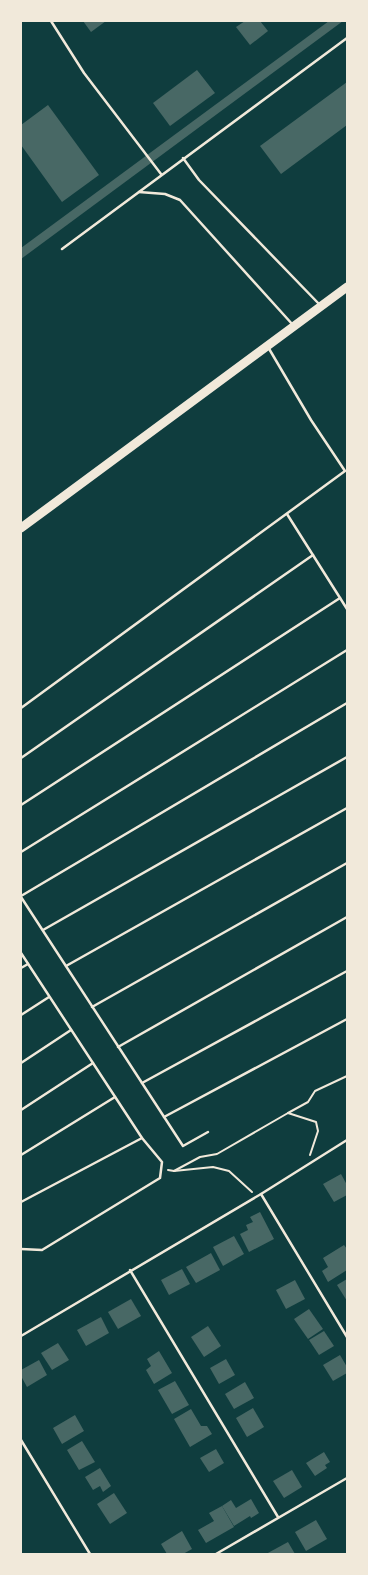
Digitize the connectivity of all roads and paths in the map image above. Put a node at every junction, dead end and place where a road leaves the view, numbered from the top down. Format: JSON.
{"nodes":[{"id":1,"x":51,"y":21,"type":"edge"},
{"id":2,"x":347,"y":38,"type":"edge"},
{"id":3,"x":183,"y":158,"type":"junction"},
{"id":4,"x":161,"y":174,"type":"junction"},
{"id":5,"x":138,"y":192,"type":"junction"},
{"id":6,"x":62,"y":249,"type":"dead end"},
{"id":7,"x":347,"y":287,"type":"edge"},
{"id":8,"x":322,"y":306,"type":"junction"},
{"id":9,"x":295,"y":327,"type":"junction"},
{"id":10,"x":268,"y":347,"type":"junction"},
{"id":11,"x":287,"y":514,"type":"junction"},
{"id":12,"x":21,"y":528,"type":"edge"},
{"id":13,"x":313,"y":555,"type":"junction"},
{"id":14,"x":340,"y":598,"type":"junction"},
{"id":15,"x":347,"y":609,"type":"edge"},
{"id":16,"x":347,"y":650,"type":"edge"},
{"id":17,"x":347,"y":702,"type":"edge"},
{"id":18,"x":21,"y":708,"type":"edge"},
{"id":19,"x":347,"y":757,"type":"edge"},
{"id":20,"x":21,"y":758,"type":"edge"},
{"id":21,"x":21,"y":805,"type":"edge"},
{"id":22,"x":347,"y":808,"type":"edge"},
{"id":23,"x":21,"y":852,"type":"edge"},
{"id":24,"x":347,"y":863,"type":"edge"},
{"id":25,"x":21,"y":897,"type":"edge"},
{"id":26,"x":347,"y":917,"type":"edge"},
{"id":27,"x":43,"y":930,"type":"junction"},
{"id":28,"x":21,"y":953,"type":"edge"},
{"id":29,"x":28,"y":964,"type":"junction"},
{"id":30,"x":66,"y":966,"type":"junction"},
{"id":31,"x":21,"y":968,"type":"edge"},
{"id":32,"x":347,"y":971,"type":"edge"},
{"id":33,"x":49,"y":996,"type":"junction"},
{"id":34,"x":92,"y":1007,"type":"junction"},
{"id":35,"x":21,"y":1015,"type":"edge"},
{"id":36,"x":347,"y":1019,"type":"edge"},
{"id":37,"x":71,"y":1030,"type":"junction"},
{"id":38,"x":118,"y":1046,"type":"junction"},
{"id":39,"x":21,"y":1063,"type":"edge"},
{"id":40,"x":93,"y":1063,"type":"junction"},
{"id":41,"x":347,"y":1076,"type":"edge"},
{"id":42,"x":142,"y":1083,"type":"junction"},
{"id":43,"x":115,"y":1097,"type":"junction"},
{"id":44,"x":21,"y":1110,"type":"edge"},
{"id":45,"x":288,"y":1113,"type":"junction"},
{"id":46,"x":164,"y":1117,"type":"junction"},
{"id":47,"x":208,"y":1132,"type":"dead end"},
{"id":48,"x":142,"y":1138,"type":"junction"},
{"id":49,"x":347,"y":1140,"type":"edge"},
{"id":50,"x":21,"y":1155,"type":"edge"},
{"id":51,"x":307,"y":1165,"type":"junction"},
{"id":52,"x":161,"y":1168,"type":"junction"},
{"id":53,"x":174,"y":1171,"type":"junction"},
{"id":54,"x":261,"y":1194,"type":"junction"},
{"id":55,"x":256,"y":1196,"type":"junction"},
{"id":56,"x":21,"y":1202,"type":"edge"},
{"id":57,"x":21,"y":1249,"type":"edge"},
{"id":58,"x":130,"y":1270,"type":"junction"},
{"id":59,"x":21,"y":1336,"type":"edge"},
{"id":60,"x":347,"y":1337,"type":"edge"},
{"id":61,"x":21,"y":1440,"type":"edge"},
{"id":62,"x":347,"y":1478,"type":"edge"},
{"id":63,"x":278,"y":1517,"type":"junction"},
{"id":64,"x":90,"y":1554,"type":"edge"},
{"id":65,"x":216,"y":1554,"type":"edge"}],
"edges":[{"from":1,"to":4,"type":"lane"},
{"from":2,"to":3,"type":"lane"},
{"from":3,"to":4,"type":"lane"},
{"from":3,"to":8,"type":"lane"},
{"from":4,"to":5,"type":"lane"},
{"from":5,"to":6,"type":"lane"},
{"from":5,"to":9,"type":"lane"},
{"from":7,"to":8,"type":"highway"},
{"from":8,"to":9,"type":"highway"},
{"from":9,"to":10,"type":"highway"},
{"from":10,"to":11,"type":"lane"},
{"from":10,"to":12,"type":"highway"},
{"from":11,"to":13,"type":"lane"},
{"from":11,"to":18,"type":"lane"},
{"from":13,"to":14,"type":"lane"},
{"from":13,"to":20,"type":"lane"},
{"from":14,"to":15,"type":"lane"},
{"from":14,"to":21,"type":"lane"},
{"from":16,"to":23,"type":"lane"},
{"from":17,"to":25,"type":"lane"},
{"from":19,"to":27,"type":"lane"},
{"from":22,"to":30,"type":"lane"},
{"from":24,"to":34,"type":"lane"},
{"from":25,"to":27,"type":"lane"},
{"from":26,"to":38,"type":"lane"},
{"from":27,"to":30,"type":"lane"},
{"from":28,"to":29,"type":"lane"},
{"from":29,"to":31,"type":"lane"},
{"from":29,"to":33,"type":"lane"},
{"from":30,"to":34,"type":"lane"},
{"from":32,"to":42,"type":"lane"},
{"from":33,"to":35,"type":"lane"},
{"from":33,"to":37,"type":"lane"},
{"from":34,"to":38,"type":"lane"},
{"from":36,"to":46,"type":"lane"},
{"from":37,"to":39,"type":"lane"},
{"from":37,"to":40,"type":"lane"},
{"from":38,"to":42,"type":"lane"},
{"from":40,"to":43,"type":"lane"},
{"from":40,"to":44,"type":"lane"},
{"from":41,"to":45,"type":"path"},
{"from":42,"to":46,"type":"lane"},
{"from":43,"to":48,"type":"lane"},
{"from":43,"to":50,"type":"lane"},
{"from":45,"to":51,"type":"path"},
{"from":45,"to":53,"type":"path"},
{"from":46,"to":47,"type":"lane"},
{"from":48,"to":52,"type":"lane"},
{"from":48,"to":56,"type":"lane"},
{"from":49,"to":51,"type":"lane"},
{"from":51,"to":54,"type":"lane"},
{"from":52,"to":53,"type":"path"},
{"from":52,"to":57,"type":"lane"},
{"from":53,"to":55,"type":"path"},
{"from":54,"to":55,"type":"lane"},
{"from":54,"to":60,"type":"lane"},
{"from":55,"to":58,"type":"lane"},
{"from":58,"to":59,"type":"lane"},
{"from":58,"to":63,"type":"lane"},
{"from":61,"to":64,"type":"lane"},
{"from":62,"to":63,"type":"lane"},
{"from":63,"to":65,"type":"lane"}]}
